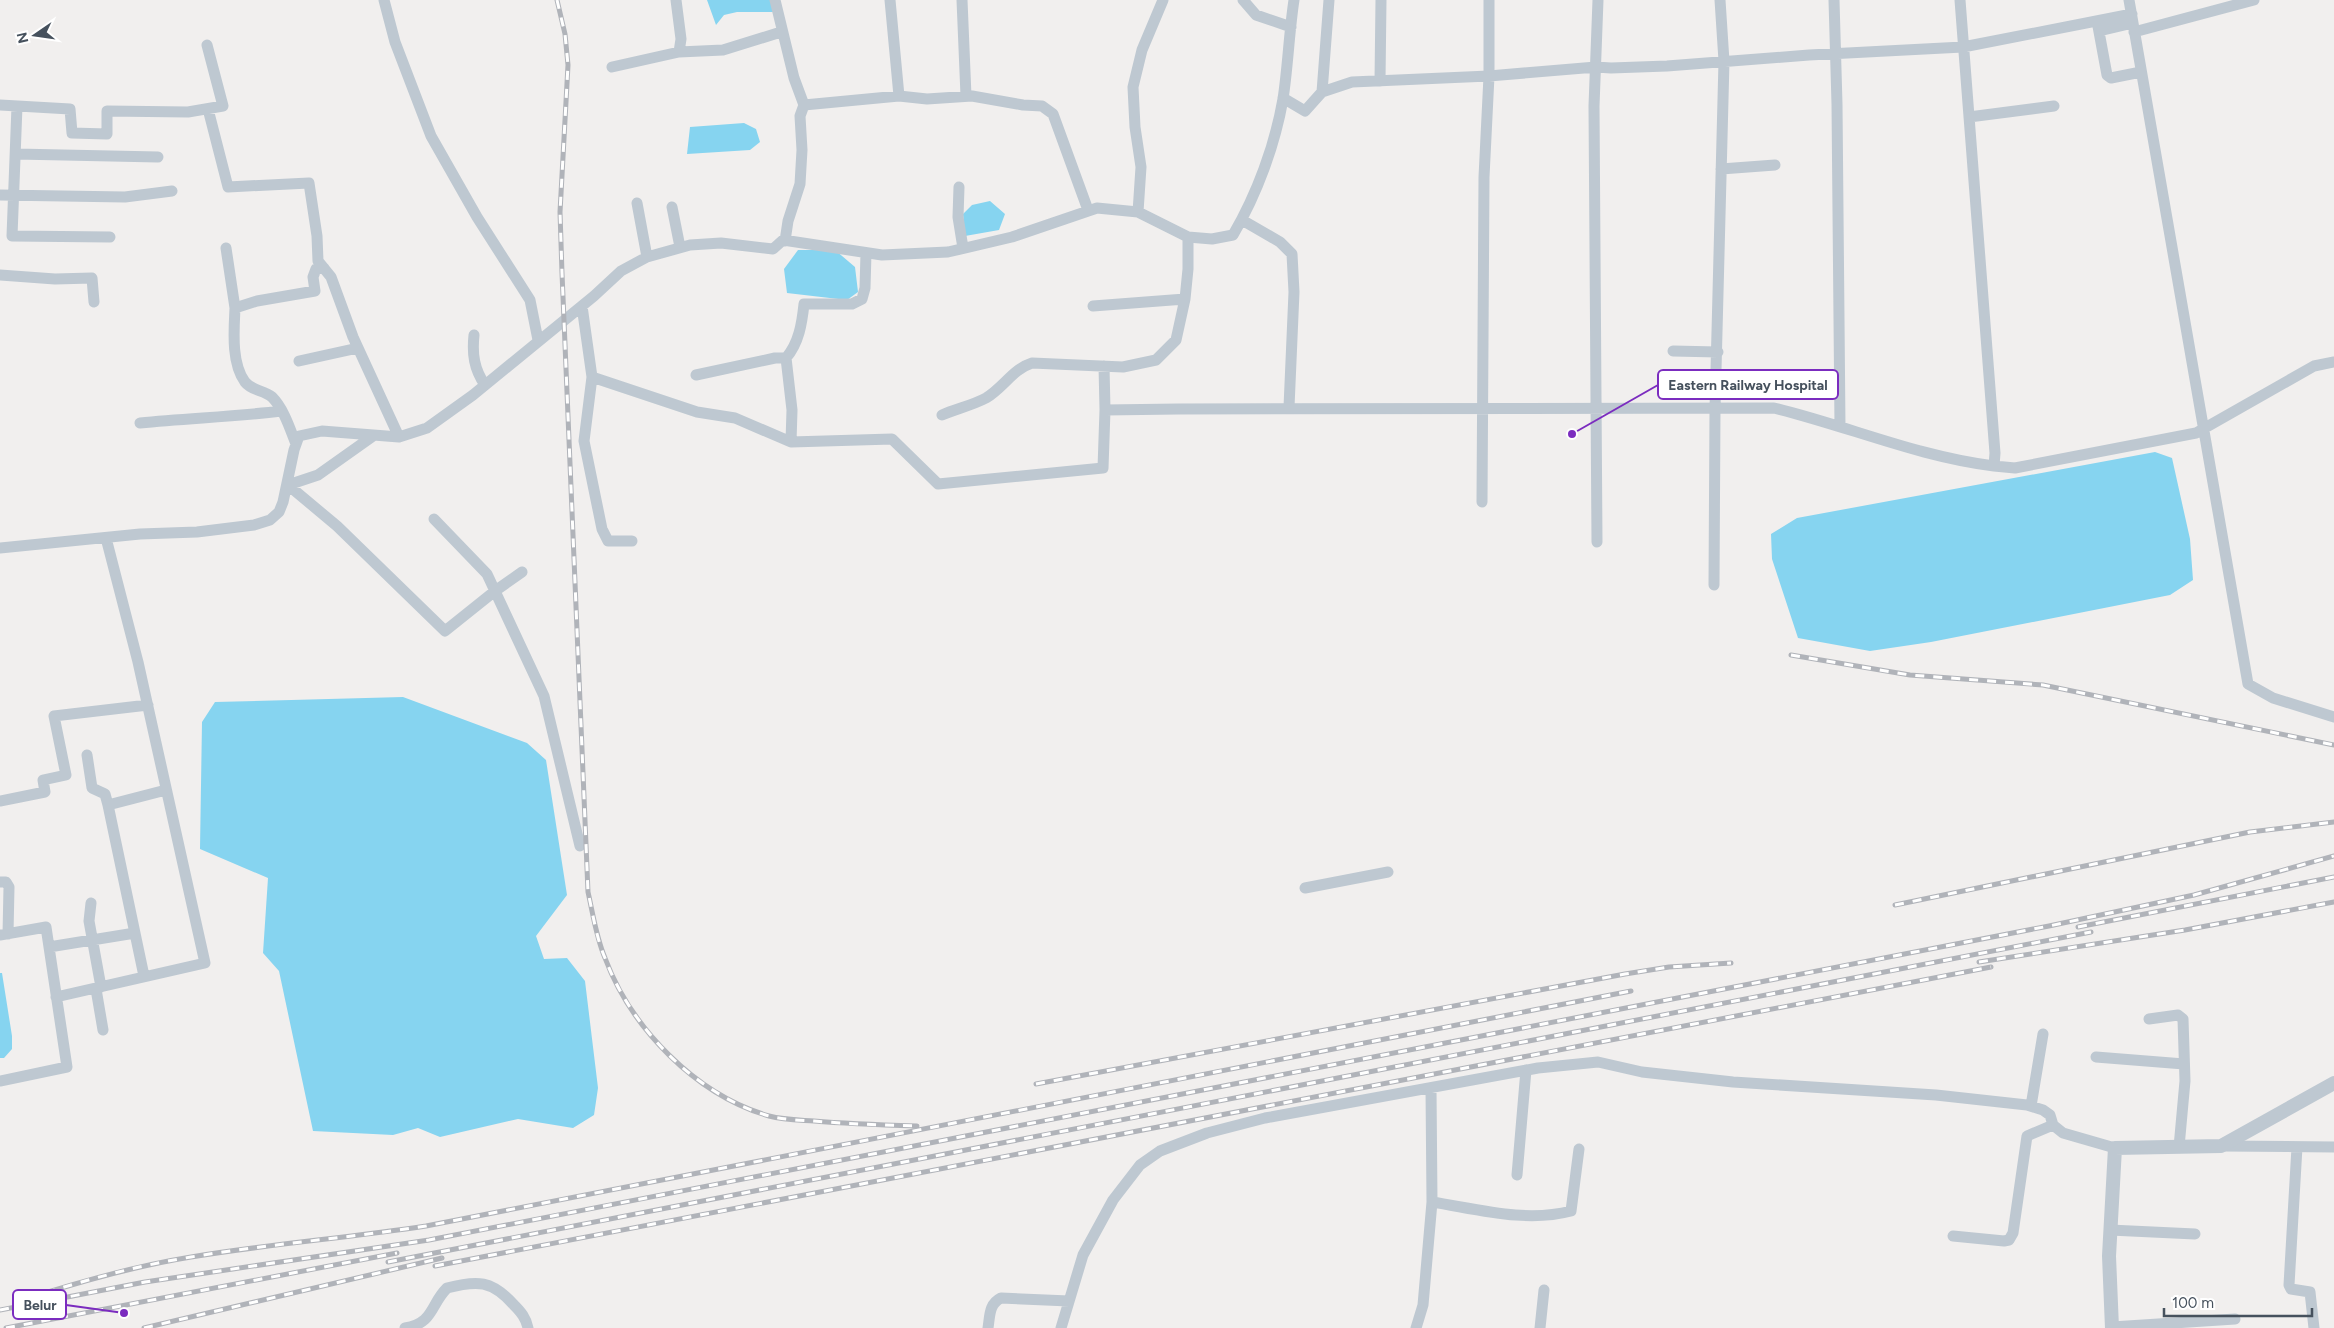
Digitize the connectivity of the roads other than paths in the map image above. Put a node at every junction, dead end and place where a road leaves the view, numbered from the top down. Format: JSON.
{"nodes":[{"id":1,"x":384,"y":0,"type":"edge"},
{"id":2,"x":676,"y":0,"type":"edge"},
{"id":3,"x":775,"y":0,"type":"edge"},
{"id":4,"x":890,"y":0,"type":"edge"},
{"id":5,"x":962,"y":0,"type":"edge"},
{"id":6,"x":1163,"y":0,"type":"edge"},
{"id":7,"x":1243,"y":0,"type":"edge"},
{"id":8,"x":1294,"y":0,"type":"edge"},
{"id":9,"x":1329,"y":0,"type":"edge"},
{"id":10,"x":1381,"y":0,"type":"edge"},
{"id":11,"x":1489,"y":0,"type":"edge"},
{"id":12,"x":1598,"y":0,"type":"edge"},
{"id":13,"x":1720,"y":0,"type":"edge"},
{"id":14,"x":1834,"y":0,"type":"edge"},
{"id":15,"x":1960,"y":0,"type":"edge"},
{"id":16,"x":2129,"y":0,"type":"edge"},
{"id":17,"x":2254,"y":0,"type":"edge"},
{"id":18,"x":2133,"y":23,"type":"junction"},
{"id":19,"x":2098,"y":26,"type":"junction"},
{"id":20,"x":1291,"y":27,"type":"junction"},
{"id":21,"x":782,"y":32,"type":"junction"},
{"id":22,"x":207,"y":46,"type":"dead end"},
{"id":23,"x":1964,"y":47,"type":"junction"},
{"id":24,"x":678,"y":52,"type":"junction"},
{"id":25,"x":1834,"y":53,"type":"junction"},
{"id":26,"x":1724,"y":62,"type":"junction"},
{"id":27,"x":1596,"y":67,"type":"junction"},
{"id":28,"x":612,"y":68,"type":"dead end"},
{"id":29,"x":2141,"y":72,"type":"junction"},
{"id":30,"x":1489,"y":76,"type":"junction"},
{"id":31,"x":1380,"y":81,"type":"junction"},
{"id":32,"x":1322,"y":92,"type":"junction"},
{"id":33,"x":899,"y":96,"type":"junction"},
{"id":34,"x":966,"y":96,"type":"junction"},
{"id":35,"x":1283,"y":98,"type":"junction"},
{"id":36,"x":0,"y":105,"type":"edge"},
{"id":37,"x":804,"y":105,"type":"junction"},
{"id":38,"x":17,"y":106,"type":"junction"},
{"id":39,"x":2054,"y":106,"type":"dead end"},
{"id":40,"x":208,"y":109,"type":"junction"},
{"id":41,"x":1969,"y":117,"type":"junction"},
{"id":42,"x":16,"y":154,"type":"junction"},
{"id":43,"x":158,"y":157,"type":"dead end"},
{"id":44,"x":1775,"y":165,"type":"dead end"},
{"id":45,"x":1722,"y":169,"type":"junction"},
{"id":46,"x":959,"y":187,"type":"dead end"},
{"id":47,"x":172,"y":191,"type":"dead end"},
{"id":48,"x":0,"y":195,"type":"edge"},
{"id":49,"x":14,"y":196,"type":"junction"},
{"id":50,"x":637,"y":203,"type":"dead end"},
{"id":51,"x":672,"y":207,"type":"dead end"},
{"id":52,"x":1088,"y":210,"type":"junction"},
{"id":53,"x":1138,"y":212,"type":"junction"},
{"id":54,"x":1242,"y":220,"type":"junction"},
{"id":55,"x":110,"y":237,"type":"dead end"},
{"id":56,"x":1188,"y":237,"type":"junction"},
{"id":57,"x":786,"y":241,"type":"junction"},
{"id":58,"x":680,"y":247,"type":"junction"},
{"id":59,"x":226,"y":248,"type":"dead end"},
{"id":60,"x":963,"y":248,"type":"junction"},
{"id":61,"x":866,"y":253,"type":"junction"},
{"id":62,"x":648,"y":257,"type":"junction"},
{"id":63,"x":324,"y":268,"type":"junction"},
{"id":64,"x":0,"y":275,"type":"edge"},
{"id":65,"x":1185,"y":299,"type":"junction"},
{"id":66,"x":94,"y":302,"type":"dead end"},
{"id":67,"x":582,"y":306,"type":"junction"},
{"id":68,"x":1093,"y":306,"type":"dead end"},
{"id":69,"x":235,"y":308,"type":"junction"},
{"id":70,"x":474,"y":335,"type":"dead end"},
{"id":71,"x":538,"y":340,"type":"junction"},
{"id":72,"x":358,"y":348,"type":"junction"},
{"id":73,"x":1673,"y":352,"type":"dead end"},
{"id":74,"x":1718,"y":352,"type":"junction"},
{"id":75,"x":786,"y":358,"type":"junction"},
{"id":76,"x":299,"y":362,"type":"dead end"},
{"id":77,"x":2334,"y":362,"type":"edge"},
{"id":78,"x":1104,"y":366,"type":"junction"},
{"id":79,"x":696,"y":375,"type":"dead end"},
{"id":80,"x":592,"y":377,"type":"junction"},
{"id":81,"x":485,"y":385,"type":"junction"},
{"id":82,"x":1289,"y":407,"type":"junction"},
{"id":83,"x":1483,"y":408,"type":"junction"},
{"id":84,"x":1595,"y":408,"type":"junction"},
{"id":85,"x":1715,"y":409,"type":"junction"},
{"id":86,"x":1105,"y":410,"type":"junction"},
{"id":87,"x":281,"y":411,"type":"junction"},
{"id":88,"x":942,"y":415,"type":"dead end"},
{"id":89,"x":140,"y":423,"type":"dead end"},
{"id":90,"x":1840,"y":426,"type":"junction"},
{"id":91,"x":2203,"y":430,"type":"junction"},
{"id":92,"x":373,"y":436,"type":"junction"},
{"id":93,"x":399,"y":437,"type":"junction"},
{"id":94,"x":791,"y":442,"type":"junction"},
{"id":95,"x":296,"y":444,"type":"junction"},
{"id":96,"x":1994,"y":466,"type":"junction"},
{"id":97,"x":288,"y":485,"type":"junction"},
{"id":98,"x":1482,"y":502,"type":"dead end"},
{"id":99,"x":434,"y":519,"type":"dead end"},
{"id":100,"x":106,"y":538,"type":"junction"},
{"id":101,"x":632,"y":541,"type":"dead end"},
{"id":102,"x":1597,"y":542,"type":"dead end"},
{"id":103,"x":0,"y":548,"type":"edge"},
{"id":104,"x":522,"y":572,"type":"dead end"},
{"id":105,"x":1714,"y":585,"type":"dead end"},
{"id":106,"x":495,"y":591,"type":"junction"},
{"id":107,"x":148,"y":705,"type":"junction"},
{"id":108,"x":2334,"y":717,"type":"edge"},
{"id":109,"x":87,"y":755,"type":"dead end"},
{"id":110,"x":166,"y":790,"type":"junction"},
{"id":111,"x":0,"y":801,"type":"edge"},
{"id":112,"x":108,"y":805,"type":"junction"},
{"id":113,"x":580,"y":846,"type":"dead end"},
{"id":114,"x":1388,"y":872,"type":"dead end"},
{"id":115,"x":0,"y":882,"type":"edge"},
{"id":116,"x":1305,"y":888,"type":"dead end"},
{"id":117,"x":91,"y":903,"type":"dead end"},
{"id":118,"x":135,"y":933,"type":"junction"},
{"id":119,"x":4,"y":935,"type":"edge"},
{"id":120,"x":93,"y":940,"type":"junction"},
{"id":121,"x":49,"y":947,"type":"junction"},
{"id":122,"x":144,"y":976,"type":"junction"},
{"id":123,"x":101,"y":987,"type":"junction"},
{"id":124,"x":56,"y":997,"type":"junction"},
{"id":125,"x":2149,"y":1019,"type":"dead end"},
{"id":126,"x":103,"y":1030,"type":"dead end"},
{"id":127,"x":2043,"y":1034,"type":"dead end"},
{"id":128,"x":2096,"y":1057,"type":"dead end"},
{"id":129,"x":2184,"y":1064,"type":"junction"},
{"id":130,"x":1526,"y":1070,"type":"junction"},
{"id":131,"x":0,"y":1081,"type":"edge"},
{"id":132,"x":2334,"y":1083,"type":"edge"},
{"id":133,"x":1430,"y":1088,"type":"junction"},
{"id":134,"x":2031,"y":1106,"type":"junction"},
{"id":135,"x":2053,"y":1124,"type":"junction"},
{"id":136,"x":2221,"y":1146,"type":"junction"},
{"id":137,"x":2179,"y":1147,"type":"junction"},
{"id":138,"x":2297,"y":1147,"type":"junction"},
{"id":139,"x":2115,"y":1148,"type":"junction"},
{"id":140,"x":2334,"y":1148,"type":"edge"},
{"id":141,"x":1579,"y":1149,"type":"dead end"},
{"id":142,"x":1517,"y":1175,"type":"dead end"},
{"id":143,"x":1432,"y":1202,"type":"junction"},
{"id":144,"x":2110,"y":1230,"type":"junction"},
{"id":145,"x":2195,"y":1234,"type":"dead end"},
{"id":146,"x":1953,"y":1236,"type":"dead end"},
{"id":147,"x":1544,"y":1290,"type":"dead end"},
{"id":148,"x":1069,"y":1300,"type":"junction"},
{"id":149,"x":2235,"y":1319,"type":"dead end"},
{"id":150,"x":2112,"y":1327,"type":"edge"},
{"id":151,"x":405,"y":1328,"type":"edge"},
{"id":152,"x":528,"y":1328,"type":"edge"},
{"id":153,"x":988,"y":1328,"type":"edge"},
{"id":154,"x":1061,"y":1328,"type":"edge"},
{"id":155,"x":1416,"y":1328,"type":"edge"},
{"id":156,"x":1540,"y":1328,"type":"edge"},
{"id":157,"x":2314,"y":1328,"type":"edge"}],
"edges":[{"from":1,"to":71,"type":"street"},
{"from":2,"to":24,"type":"street"},
{"from":3,"to":21,"type":"street"},
{"from":4,"to":33,"type":"street"},
{"from":5,"to":34,"type":"street"},
{"from":6,"to":53,"type":"street"},
{"from":7,"to":20,"type":"street"},
{"from":8,"to":20,"type":"street"},
{"from":9,"to":32,"type":"street"},
{"from":10,"to":31,"type":"street"},
{"from":11,"to":30,"type":"street"},
{"from":12,"to":27,"type":"street"},
{"from":13,"to":26,"type":"street"},
{"from":14,"to":25,"type":"street"},
{"from":15,"to":23,"type":"street"},
{"from":16,"to":18,"type":"street"},
{"from":17,"to":18,"type":"street"},
{"from":18,"to":19,"type":"street"},
{"from":18,"to":29,"type":"street"},
{"from":19,"to":23,"type":"street"},
{"from":19,"to":29,"type":"street"},
{"from":20,"to":35,"type":"street"},
{"from":21,"to":24,"type":"street"},
{"from":21,"to":37,"type":"street"},
{"from":22,"to":40,"type":"street"},
{"from":23,"to":25,"type":"street"},
{"from":23,"to":41,"type":"street"},
{"from":24,"to":28,"type":"street"},
{"from":25,"to":26,"type":"street"},
{"from":25,"to":90,"type":"street"},
{"from":26,"to":27,"type":"street"},
{"from":26,"to":45,"type":"street"},
{"from":27,"to":30,"type":"street"},
{"from":27,"to":84,"type":"street"},
{"from":29,"to":91,"type":"street"},
{"from":30,"to":31,"type":"street"},
{"from":30,"to":83,"type":"street"},
{"from":31,"to":32,"type":"street"},
{"from":32,"to":35,"type":"street"},
{"from":33,"to":34,"type":"street"},
{"from":33,"to":37,"type":"street"},
{"from":34,"to":52,"type":"street"},
{"from":35,"to":54,"type":"street"},
{"from":36,"to":38,"type":"street"},
{"from":37,"to":57,"type":"street"},
{"from":38,"to":40,"type":"street"},
{"from":38,"to":42,"type":"street"},
{"from":39,"to":41,"type":"street"},
{"from":40,"to":63,"type":"street"},
{"from":41,"to":96,"type":"street"},
{"from":42,"to":43,"type":"street"},
{"from":42,"to":49,"type":"street"},
{"from":44,"to":45,"type":"street"},
{"from":45,"to":74,"type":"street"},
{"from":46,"to":60,"type":"street"},
{"from":47,"to":49,"type":"street"},
{"from":48,"to":49,"type":"street"},
{"from":49,"to":55,"type":"street"},
{"from":50,"to":62,"type":"street"},
{"from":51,"to":58,"type":"street"},
{"from":52,"to":53,"type":"street"},
{"from":52,"to":60,"type":"street"},
{"from":53,"to":56,"type":"street"},
{"from":54,"to":56,"type":"street"},
{"from":54,"to":82,"type":"street"},
{"from":56,"to":65,"type":"street"},
{"from":57,"to":58,"type":"street"},
{"from":57,"to":61,"type":"street"},
{"from":58,"to":62,"type":"street"},
{"from":59,"to":69,"type":"street"},
{"from":60,"to":61,"type":"street"},
{"from":61,"to":75,"type":"street"},
{"from":62,"to":67,"type":"street"},
{"from":63,"to":69,"type":"street"},
{"from":63,"to":72,"type":"street"},
{"from":64,"to":66,"type":"street"},
{"from":65,"to":68,"type":"street"},
{"from":65,"to":78,"type":"street"},
{"from":67,"to":71,"type":"street"},
{"from":67,"to":80,"type":"street"},
{"from":69,"to":87,"type":"street"},
{"from":70,"to":81,"type":"street"},
{"from":71,"to":81,"type":"street"},
{"from":72,"to":76,"type":"street"},
{"from":72,"to":93,"type":"street"},
{"from":73,"to":74,"type":"street"},
{"from":74,"to":85,"type":"street"},
{"from":75,"to":79,"type":"street"},
{"from":75,"to":94,"type":"street"},
{"from":77,"to":91,"type":"street"},
{"from":78,"to":86,"type":"street"},
{"from":78,"to":88,"type":"street"},
{"from":80,"to":94,"type":"street"},
{"from":80,"to":101,"type":"street"},
{"from":81,"to":93,"type":"street"},
{"from":82,"to":83,"type":"street"},
{"from":82,"to":86,"type":"street"},
{"from":83,"to":84,"type":"street"},
{"from":83,"to":98,"type":"street"},
{"from":84,"to":85,"type":"street"},
{"from":84,"to":102,"type":"street"},
{"from":85,"to":90,"type":"street"},
{"from":85,"to":105,"type":"street"},
{"from":86,"to":94,"type":"street"},
{"from":87,"to":89,"type":"street"},
{"from":87,"to":95,"type":"street"},
{"from":90,"to":96,"type":"street"},
{"from":91,"to":96,"type":"street"},
{"from":91,"to":108,"type":"street"},
{"from":92,"to":93,"type":"street"},
{"from":92,"to":95,"type":"street"},
{"from":92,"to":97,"type":"street"},
{"from":95,"to":97,"type":"street"},
{"from":97,"to":100,"type":"street"},
{"from":97,"to":106,"type":"street"},
{"from":99,"to":106,"type":"street"},
{"from":100,"to":103,"type":"street"},
{"from":100,"to":107,"type":"street"},
{"from":104,"to":106,"type":"street"},
{"from":106,"to":113,"type":"street"},
{"from":107,"to":110,"type":"street"},
{"from":107,"to":111,"type":"street"},
{"from":109,"to":112,"type":"street"},
{"from":110,"to":112,"type":"street"},
{"from":110,"to":122,"type":"street"},
{"from":112,"to":118,"type":"street"},
{"from":114,"to":116,"type":"street"},
{"from":115,"to":119,"type":"street"},
{"from":117,"to":120,"type":"street"},
{"from":118,"to":120,"type":"street"},
{"from":118,"to":122,"type":"street"},
{"from":119,"to":121,"type":"street"},
{"from":120,"to":121,"type":"street"},
{"from":120,"to":123,"type":"street"},
{"from":121,"to":124,"type":"street"},
{"from":122,"to":123,"type":"street"},
{"from":123,"to":124,"type":"street"},
{"from":123,"to":126,"type":"street"},
{"from":124,"to":131,"type":"street"},
{"from":125,"to":129,"type":"street"},
{"from":127,"to":134,"type":"street"},
{"from":128,"to":129,"type":"street"},
{"from":129,"to":137,"type":"street"},
{"from":130,"to":133,"type":"street"},
{"from":130,"to":134,"type":"street"},
{"from":130,"to":142,"type":"street"},
{"from":132,"to":136,"type":"street"},
{"from":133,"to":143,"type":"street"},
{"from":133,"to":148,"type":"street"},
{"from":134,"to":135,"type":"street"},
{"from":135,"to":139,"type":"street"},
{"from":135,"to":146,"type":"street"},
{"from":136,"to":137,"type":"street"},
{"from":136,"to":138,"type":"street"},
{"from":137,"to":139,"type":"street"},
{"from":138,"to":140,"type":"street"},
{"from":138,"to":157,"type":"street"},
{"from":139,"to":144,"type":"street"},
{"from":141,"to":143,"type":"street"},
{"from":143,"to":155,"type":"street"},
{"from":144,"to":145,"type":"street"},
{"from":144,"to":150,"type":"street"},
{"from":147,"to":156,"type":"street"},
{"from":148,"to":153,"type":"street"},
{"from":148,"to":154,"type":"street"},
{"from":149,"to":150,"type":"street"},
{"from":151,"to":152,"type":"street"}]}
